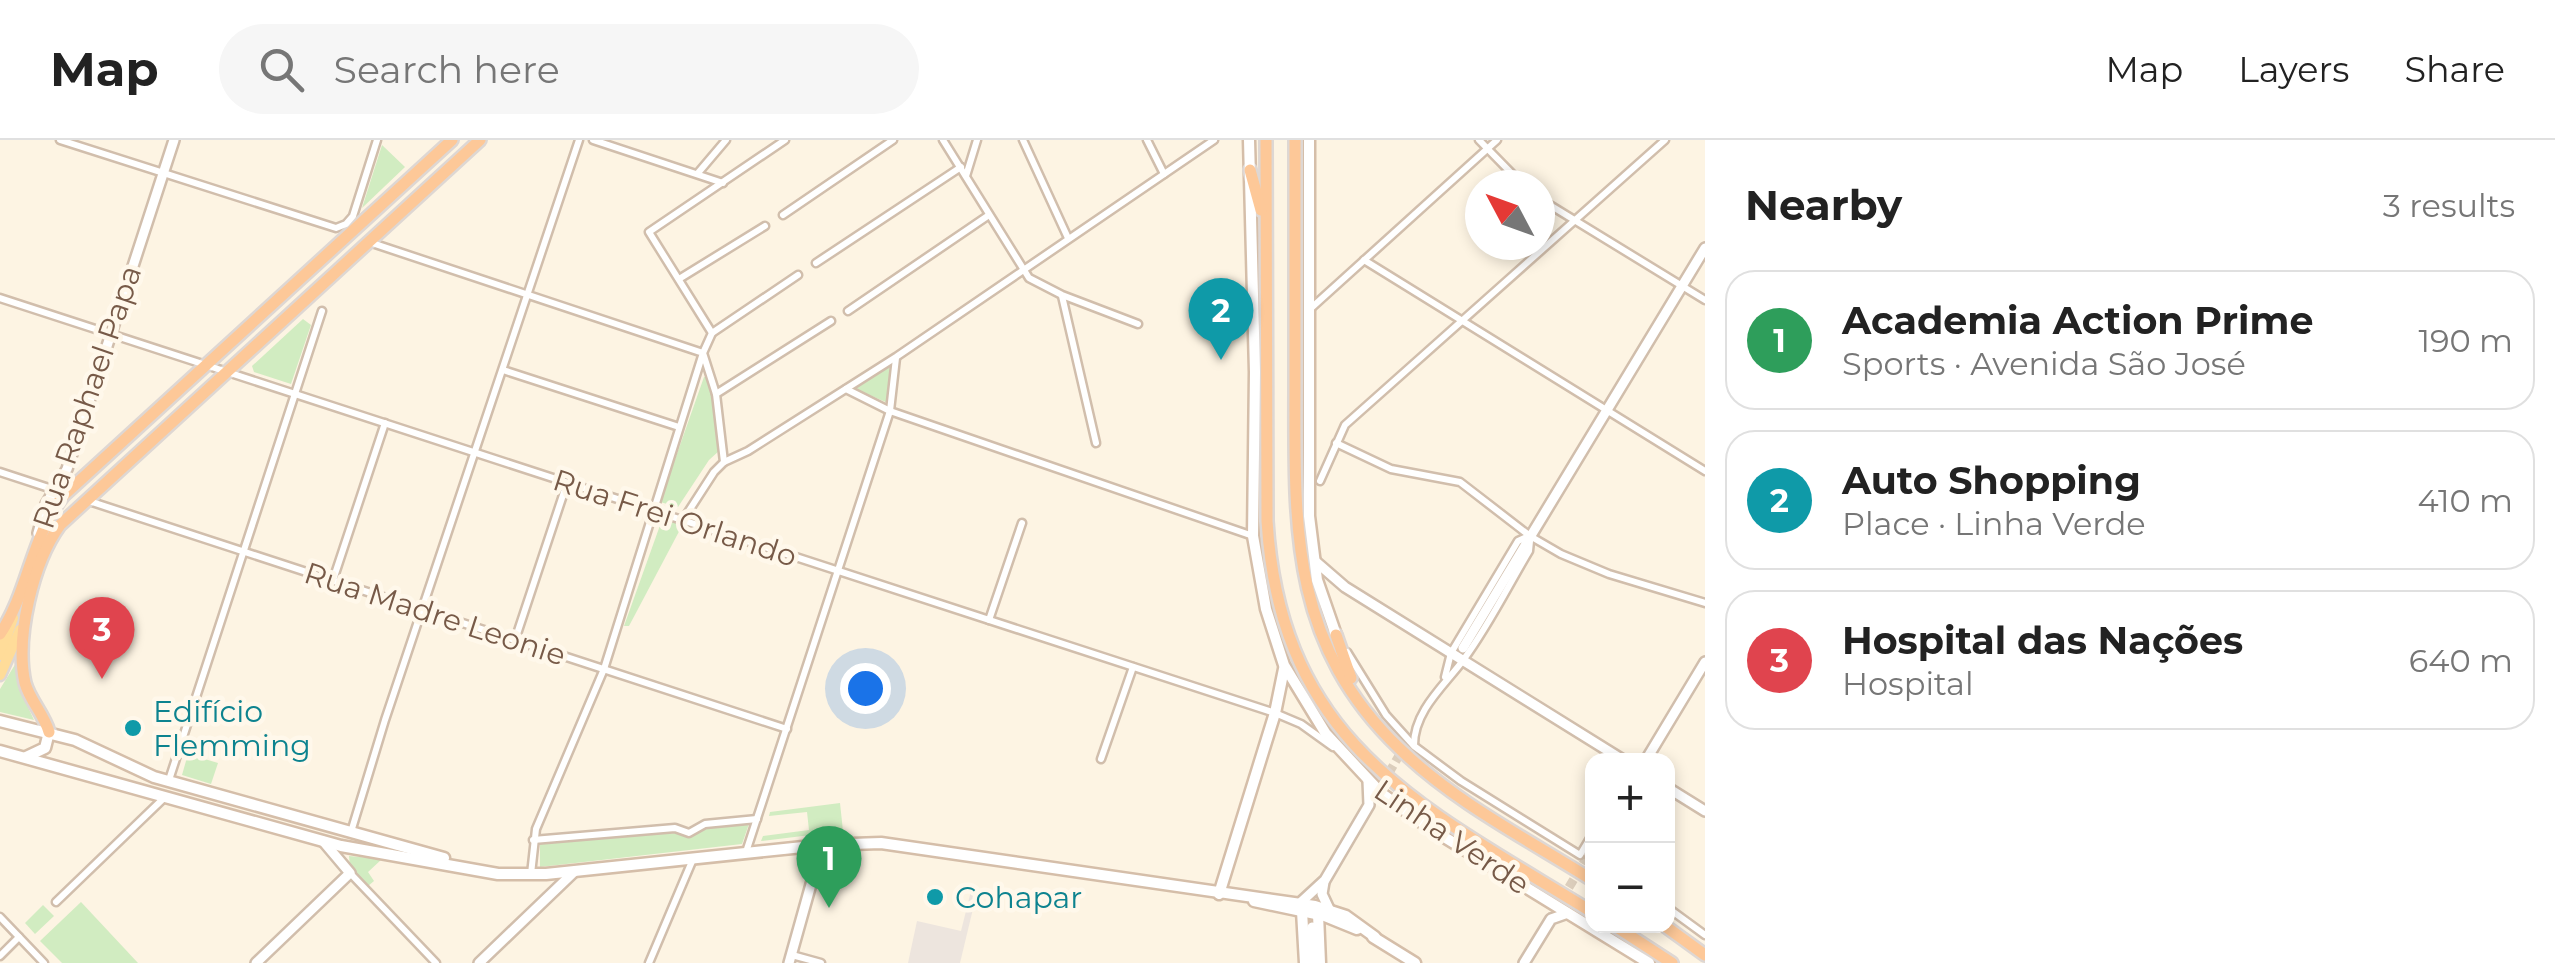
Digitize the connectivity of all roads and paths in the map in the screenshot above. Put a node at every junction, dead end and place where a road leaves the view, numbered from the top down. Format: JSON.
{"nodes":[{"id":1,"x":60,"y":140,"type":"edge"},
{"id":2,"x":174,"y":140,"type":"edge"},
{"id":3,"x":377,"y":140,"type":"edge"},
{"id":4,"x":452,"y":140,"type":"edge"},
{"id":5,"x":480,"y":140,"type":"edge"},
{"id":6,"x":579,"y":140,"type":"edge"},
{"id":7,"x":593,"y":140,"type":"edge"},
{"id":8,"x":726,"y":140,"type":"edge"},
{"id":9,"x":786,"y":140,"type":"edge"},
{"id":10,"x":892,"y":140,"type":"edge"},
{"id":11,"x":943,"y":140,"type":"edge"},
{"id":12,"x":977,"y":140,"type":"edge"},
{"id":13,"x":1023,"y":140,"type":"edge"},
{"id":14,"x":1146,"y":140,"type":"edge"},
{"id":15,"x":1214,"y":140,"type":"edge"},
{"id":16,"x":1250,"y":140,"type":"edge"},
{"id":17,"x":1266,"y":140,"type":"edge"},
{"id":18,"x":1295,"y":140,"type":"edge"},
{"id":19,"x":1309,"y":140,"type":"edge"},
{"id":20,"x":1479,"y":140,"type":"edge"},
{"id":21,"x":1497,"y":140,"type":"edge"},
{"id":22,"x":1665,"y":140,"type":"edge"},
{"id":23,"x":1488,"y":149,"type":"junction"},
{"id":24,"x":961,"y":167,"type":"junction"},
{"id":25,"x":1250,"y":170,"type":"junction"},
{"id":26,"x":1508,"y":170,"type":"edge"},
{"id":27,"x":163,"y":174,"type":"junction"},
{"id":28,"x":698,"y":174,"type":"junction"},
{"id":29,"x":1164,"y":174,"type":"junction"},
{"id":30,"x":966,"y":176,"type":"junction"},
{"id":31,"x":724,"y":183,"type":"junction"},
{"id":32,"x":1555,"y":208,"type":"edge"},
{"id":33,"x":782,"y":215,"type":"dead end"},
{"id":34,"x":990,"y":216,"type":"junction"},
{"id":35,"x":1574,"y":220,"type":"junction"},
{"id":36,"x":765,"y":226,"type":"dead end"},
{"id":37,"x":1266,"y":228,"type":"junction"},
{"id":38,"x":1068,"y":238,"type":"junction"},
{"id":39,"x":368,"y":241,"type":"junction"},
{"id":40,"x":1705,"y":248,"type":"edge"},
{"id":41,"x":1364,"y":260,"type":"junction"},
{"id":42,"x":816,"y":263,"type":"dead end"},
{"id":43,"x":1024,"y":270,"type":"junction"},
{"id":44,"x":798,"y":274,"type":"dead end"},
{"id":45,"x":678,"y":279,"type":"junction"},
{"id":46,"x":1682,"y":286,"type":"junction"},
{"id":47,"x":527,"y":294,"type":"junction"},
{"id":48,"x":1062,"y":295,"type":"junction"},
{"id":49,"x":0,"y":298,"type":"edge"},
{"id":50,"x":1705,"y":300,"type":"edge"},
{"id":51,"x":322,"y":311,"type":"dead end"},
{"id":52,"x":848,"y":311,"type":"dead end"},
{"id":53,"x":1308,"y":311,"type":"junction"},
{"id":54,"x":1462,"y":320,"type":"junction"},
{"id":55,"x":831,"y":322,"type":"dead end"},
{"id":56,"x":1138,"y":324,"type":"dead end"},
{"id":57,"x":712,"y":333,"type":"junction"},
{"id":58,"x":111,"y":334,"type":"junction"},
{"id":59,"x":703,"y":353,"type":"junction"},
{"id":60,"x":896,"y":357,"type":"junction"},
{"id":61,"x":206,"y":365,"type":"junction"},
{"id":62,"x":503,"y":370,"type":"junction"},
{"id":63,"x":225,"y":371,"type":"junction"},
{"id":64,"x":845,"y":388,"type":"junction"},
{"id":65,"x":294,"y":394,"type":"junction"},
{"id":66,"x":716,"y":394,"type":"junction"},
{"id":67,"x":1607,"y":410,"type":"junction"},
{"id":68,"x":890,"y":411,"type":"junction"},
{"id":69,"x":385,"y":423,"type":"junction"},
{"id":70,"x":679,"y":427,"type":"junction"},
{"id":71,"x":1096,"y":443,"type":"dead end"},
{"id":72,"x":1336,"y":443,"type":"junction"},
{"id":73,"x":476,"y":453,"type":"junction"},
{"id":74,"x":724,"y":462,"type":"junction"},
{"id":75,"x":1705,"y":471,"type":"edge"},
{"id":76,"x":0,"y":472,"type":"edge"},
{"id":77,"x":66,"y":472,"type":"junction"},
{"id":78,"x":82,"y":477,"type":"junction"},
{"id":79,"x":1320,"y":481,"type":"dead end"},
{"id":80,"x":566,"y":482,"type":"junction"},
{"id":81,"x":55,"y":490,"type":"junction"},
{"id":82,"x":84,"y":499,"type":"junction"},
{"id":83,"x":654,"y":511,"type":"junction"},
{"id":84,"x":682,"y":520,"type":"junction"},
{"id":85,"x":1022,"y":523,"type":"dead end"},
{"id":86,"x":1253,"y":536,"type":"junction"},
{"id":87,"x":1530,"y":536,"type":"junction"},
{"id":88,"x":38,"y":540,"type":"junction"},
{"id":89,"x":244,"y":552,"type":"junction"},
{"id":90,"x":1313,"y":559,"type":"junction"},
{"id":91,"x":838,"y":571,"type":"junction"},
{"id":92,"x":333,"y":580,"type":"junction"},
{"id":93,"x":1345,"y":587,"type":"junction"},
{"id":94,"x":1323,"y":600,"type":"junction"},
{"id":95,"x":1705,"y":604,"type":"edge"},
{"id":96,"x":422,"y":610,"type":"junction"},
{"id":97,"x":21,"y":612,"type":"junction"},
{"id":98,"x":989,"y":620,"type":"junction"},
{"id":99,"x":0,"y":634,"type":"edge"},
{"id":100,"x":1336,"y":636,"type":"junction"},
{"id":101,"x":515,"y":640,"type":"junction"},
{"id":102,"x":1463,"y":648,"type":"tunnel mouth"},
{"id":103,"x":1451,"y":653,"type":"junction"},
{"id":104,"x":0,"y":655,"type":"edge"},
{"id":105,"x":1463,"y":660,"type":"junction"},
{"id":106,"x":1705,"y":662,"type":"edge"},
{"id":107,"x":1284,"y":665,"type":"junction"},
{"id":108,"x":1132,"y":667,"type":"junction"},
{"id":109,"x":604,"y":669,"type":"junction"},
{"id":110,"x":0,"y":675,"type":"edge"},
{"id":111,"x":1444,"y":681,"type":"junction"},
{"id":112,"x":1357,"y":696,"type":"junction"},
{"id":113,"x":1275,"y":714,"type":"junction"},
{"id":114,"x":0,"y":721,"type":"edge"},
{"id":115,"x":1418,"y":724,"type":"junction"},
{"id":116,"x":786,"y":729,"type":"junction"},
{"id":117,"x":49,"y":732,"type":"junction"},
{"id":118,"x":1400,"y":732,"type":"junction"},
{"id":119,"x":1661,"y":736,"type":"junction"},
{"id":120,"x":1414,"y":746,"type":"junction"},
{"id":121,"x":0,"y":751,"type":"edge"},
{"id":122,"x":1613,"y":753,"type":"edge"},
{"id":123,"x":1648,"y":753,"type":"edge"},
{"id":124,"x":1656,"y":753,"type":"edge"},
{"id":125,"x":105,"y":754,"type":"junction"},
{"id":126,"x":1342,"y":754,"type":"junction"},
{"id":127,"x":26,"y":757,"type":"junction"},
{"id":128,"x":1102,"y":760,"type":"dead end"},
{"id":129,"x":85,"y":773,"type":"junction"},
{"id":130,"x":1368,"y":781,"type":"junction"},
{"id":131,"x":169,"y":782,"type":"junction"},
{"id":132,"x":1675,"y":793,"type":"edge"},
{"id":133,"x":165,"y":797,"type":"junction"},
{"id":134,"x":1388,"y":799,"type":"junction"},
{"id":135,"x":1369,"y":805,"type":"junction"},
{"id":136,"x":1705,"y":812,"type":"edge"},
{"id":137,"x":757,"y":819,"type":"junction"},
{"id":138,"x":351,"y":833,"type":"junction"},
{"id":139,"x":533,"y":840,"type":"junction"},
{"id":140,"x":323,"y":841,"type":"junction"},
{"id":141,"x":822,"y":845,"type":"junction"},
{"id":142,"x":1585,"y":852,"type":"edge"},
{"id":143,"x":746,"y":853,"type":"junction"},
{"id":144,"x":693,"y":858,"type":"junction"},
{"id":145,"x":468,"y":868,"type":"junction"},
{"id":146,"x":576,"y":870,"type":"junction"},
{"id":147,"x":350,"y":872,"type":"junction"},
{"id":148,"x":531,"y":875,"type":"junction"},
{"id":149,"x":1585,"y":876,"type":"edge"},
{"id":150,"x":1324,"y":880,"type":"junction"},
{"id":151,"x":1219,"y":894,"type":"junction"},
{"id":152,"x":1544,"y":898,"type":"junction"},
{"id":153,"x":56,"y":902,"type":"dead end"},
{"id":154,"x":1301,"y":907,"type":"junction"},
{"id":155,"x":1585,"y":908,"type":"edge"},
{"id":156,"x":1323,"y":912,"type":"junction"},
{"id":157,"x":1568,"y":913,"type":"junction"},
{"id":158,"x":1675,"y":914,"type":"edge"},
{"id":159,"x":0,"y":917,"type":"edge"},
{"id":160,"x":1551,"y":919,"type":"junction"},
{"id":161,"x":1312,"y":927,"type":"dead end"},
{"id":162,"x":1626,"y":933,"type":"edge"},
{"id":163,"x":1675,"y":933,"type":"edge"},
{"id":164,"x":19,"y":937,"type":"junction"},
{"id":165,"x":1705,"y":938,"type":"edge"},
{"id":166,"x":1686,"y":940,"type":"junction"},
{"id":167,"x":0,"y":956,"type":"edge"},
{"id":168,"x":1705,"y":956,"type":"edge"},
{"id":169,"x":790,"y":959,"type":"edge"},
{"id":170,"x":44,"y":963,"type":"edge"},
{"id":171,"x":256,"y":963,"type":"edge"},
{"id":172,"x":436,"y":963,"type":"edge"},
{"id":173,"x":479,"y":963,"type":"edge"},
{"id":174,"x":648,"y":963,"type":"edge"},
{"id":175,"x":821,"y":963,"type":"edge"},
{"id":176,"x":1305,"y":963,"type":"edge"},
{"id":177,"x":1316,"y":963,"type":"edge"},
{"id":178,"x":1415,"y":963,"type":"edge"},
{"id":179,"x":1524,"y":963,"type":"edge"},
{"id":180,"x":1649,"y":963,"type":"edge"},
{"id":181,"x":1672,"y":963,"type":"edge"}],
"edges":[{"from":1,"to":27,"type":"street"},
{"from":2,"to":27,"type":"street","name":"Rua Raphael Papa"},
{"from":3,"to":27,"type":"street"},
{"from":4,"to":61,"type":"highway"},
{"from":5,"to":39,"type":"highway"},
{"from":6,"to":47,"type":"street"},
{"from":7,"to":28,"type":"street"},
{"from":8,"to":28,"type":"street"},
{"from":9,"to":31,"type":"street"},
{"from":10,"to":33,"type":"street"},
{"from":11,"to":24,"type":"street"},
{"from":12,"to":30,"type":"street"},
{"from":13,"to":38,"type":"street"},
{"from":14,"to":29,"type":"street"},
{"from":15,"to":29,"type":"street"},
{"from":16,"to":25,"type":"main road","name":"Linha Verde"},
{"from":17,"to":37,"type":"highway","name":"Linha Verde"},
{"from":18,"to":112,"type":"highway","name":"Linha Verde"},
{"from":19,"to":53,"type":"main road","name":"Linha Verde"},
{"from":20,"to":23,"type":"street"},
{"from":21,"to":23,"type":"street"},
{"from":22,"to":35,"type":"street"},
{"from":23,"to":26,"type":"street"},
{"from":23,"to":41,"type":"street"},
{"from":24,"to":30,"type":"street"},
{"from":24,"to":42,"type":"street"},
{"from":25,"to":37,"type":"highway"},
{"from":25,"to":86,"type":"main road","name":"Linha Verde"},
{"from":27,"to":58,"type":"street","name":"Rua Raphael Papa"},
{"from":28,"to":31,"type":"street"},
{"from":29,"to":38,"type":"street"},
{"from":30,"to":34,"type":"street"},
{"from":31,"to":45,"type":"street"},
{"from":32,"to":35,"type":"street"},
{"from":34,"to":43,"type":"street"},
{"from":34,"to":52,"type":"street"},
{"from":35,"to":46,"type":"street"},
{"from":35,"to":54,"type":"street"},
{"from":36,"to":45,"type":"street"},
{"from":37,"to":155,"type":"highway","name":"Linha Verde"},
{"from":38,"to":43,"type":"street"},
{"from":39,"to":47,"type":"street"},
{"from":39,"to":63,"type":"highway"},
{"from":40,"to":46,"type":"street"},
{"from":41,"to":53,"type":"street"},
{"from":41,"to":54,"type":"street"},
{"from":43,"to":48,"type":"street"},
{"from":43,"to":60,"type":"street"},
{"from":44,"to":57,"type":"street"},
{"from":45,"to":57,"type":"street"},
{"from":46,"to":50,"type":"street"},
{"from":46,"to":67,"type":"street"},
{"from":47,"to":59,"type":"street"},
{"from":47,"to":62,"type":"street"},
{"from":48,"to":56,"type":"street"},
{"from":48,"to":71,"type":"street"},
{"from":49,"to":58,"type":"street","name":"Rua Frei Orlando"},
{"from":51,"to":65,"type":"street"},
{"from":53,"to":90,"type":"main road","name":"Linha Verde"},
{"from":54,"to":67,"type":"street"},
{"from":54,"to":72,"type":"street"},
{"from":55,"to":66,"type":"street"},
{"from":57,"to":59,"type":"street"},
{"from":58,"to":61,"type":"street","name":"Rua Frei Orlando"},
{"from":58,"to":77,"type":"street","name":"Rua Raphael Papa"},
{"from":59,"to":66,"type":"street"},
{"from":59,"to":70,"type":"street"},
{"from":60,"to":64,"type":"street"},
{"from":60,"to":68,"type":"street"},
{"from":61,"to":63,"type":"street","name":"Rua Frei Orlando"},
{"from":61,"to":78,"type":"highway"},
{"from":62,"to":70,"type":"street"},
{"from":62,"to":73,"type":"street"},
{"from":63,"to":65,"type":"street","name":"Rua Frei Orlando"},
{"from":63,"to":82,"type":"highway"},
{"from":64,"to":68,"type":"street"},
{"from":64,"to":74,"type":"street"},
{"from":65,"to":69,"type":"street","name":"Rua Frei Orlando"},
{"from":65,"to":89,"type":"street"},
{"from":66,"to":74,"type":"street"},
{"from":67,"to":75,"type":"street"},
{"from":67,"to":87,"type":"street"},
{"from":68,"to":86,"type":"street"},
{"from":68,"to":91,"type":"street"},
{"from":69,"to":73,"type":"street","name":"Rua Frei Orlando"},
{"from":69,"to":92,"type":"street"},
{"from":70,"to":83,"type":"street"},
{"from":72,"to":79,"type":"street"},
{"from":72,"to":87,"type":"street"},
{"from":73,"to":80,"type":"street","name":"Rua Frei Orlando"},
{"from":73,"to":96,"type":"street"},
{"from":74,"to":84,"type":"street"},
{"from":76,"to":81,"type":"street"},
{"from":77,"to":78,"type":"street"},
{"from":77,"to":81,"type":"street","name":"Rua Raphael Papa"},
{"from":78,"to":88,"type":"highway"},
{"from":80,"to":83,"type":"street","name":"Rua Frei Orlando"},
{"from":80,"to":101,"type":"street"},
{"from":81,"to":88,"type":"street","name":"Rua Raphael Papa"},
{"from":82,"to":89,"type":"street","name":"Rua Madre Leonie"},
{"from":82,"to":97,"type":"highway","name":"Rua Raphael Papa"},
{"from":83,"to":84,"type":"street","name":"Rua Frei Orlando"},
{"from":83,"to":109,"type":"street"},
{"from":84,"to":91,"type":"street","name":"Rua Frei Orlando"},
{"from":85,"to":98,"type":"street"},
{"from":86,"to":107,"type":"main road","name":"Linha Verde"},
{"from":87,"to":95,"type":"street"},
{"from":87,"to":102,"type":"street"},
{"from":87,"to":103,"type":"street"},
{"from":87,"to":105,"type":"street"},
{"from":88,"to":97,"type":"highway","name":"Rua Raphael Papa"},
{"from":89,"to":92,"type":"street","name":"Rua Madre Leonie"},
{"from":89,"to":131,"type":"street"},
{"from":90,"to":93,"type":"street"},
{"from":90,"to":94,"type":"main road","name":"Linha Verde"},
{"from":91,"to":98,"type":"street","name":"Rua Frei Orlando"},
{"from":91,"to":116,"type":"street"},
{"from":92,"to":96,"type":"street","name":"Rua Madre Leonie"},
{"from":93,"to":94,"type":"street"},
{"from":93,"to":103,"type":"street"},
{"from":94,"to":100,"type":"main road","name":"Linha Verde"},
{"from":96,"to":101,"type":"street","name":"Rua Madre Leonie"},
{"from":96,"to":138,"type":"street"},
{"from":97,"to":99,"type":"highway"},
{"from":97,"to":104,"type":"main road","name":"Rua Raphael Papa"},
{"from":97,"to":110,"type":"main road","name":"Rua Raphael Papa"},
{"from":97,"to":117,"type":"highway"},
{"from":98,"to":108,"type":"street","name":"Rua Frei Orlando"},
{"from":100,"to":112,"type":"highway"},
{"from":100,"to":118,"type":"street","name":"Linha Verde"},
{"from":101,"to":109,"type":"street","name":"Rua Madre Leonie"},
{"from":103,"to":105,"type":"street"},
{"from":103,"to":111,"type":"street"},
{"from":105,"to":111,"type":"street"},
{"from":105,"to":122,"type":"street"},
{"from":106,"to":119,"type":"street"},
{"from":107,"to":113,"type":"main road"},
{"from":107,"to":126,"type":"main road","name":"Linha Verde"},
{"from":108,"to":113,"type":"street","name":"Rua Frei Orlando"},
{"from":108,"to":128,"type":"street"},
{"from":109,"to":116,"type":"street","name":"Rua Madre Leonie"},
{"from":109,"to":139,"type":"street"},
{"from":111,"to":115,"type":"street"},
{"from":112,"to":149,"type":"highway","name":"Linha Verde"},
{"from":113,"to":126,"type":"street","name":"Rua Frei Orlando"},
{"from":113,"to":151,"type":"main road"},
{"from":114,"to":117,"type":"main road"},
{"from":115,"to":118,"type":"street"},
{"from":115,"to":120,"type":"street"},
{"from":116,"to":137,"type":"street"},
{"from":117,"to":125,"type":"main road"},
{"from":117,"to":127,"type":"main road"},
{"from":118,"to":120,"type":"street","name":"Linha Verde"},
{"from":119,"to":123,"type":"street"},
{"from":119,"to":124,"type":"street"},
{"from":120,"to":142,"type":"street","name":"Linha Verde"},
{"from":121,"to":127,"type":"main road"},
{"from":125,"to":129,"type":"main road"},
{"from":125,"to":131,"type":"main road"},
{"from":126,"to":130,"type":"main road","name":"Linha Verde"},
{"from":127,"to":129,"type":"main road"},
{"from":129,"to":133,"type":"main road"},
{"from":130,"to":134,"type":"main road","name":"Linha Verde"},
{"from":130,"to":135,"type":"street"},
{"from":131,"to":138,"type":"main road"},
{"from":132,"to":136,"type":"street"},
{"from":133,"to":140,"type":"main road"},
{"from":133,"to":153,"type":"street"},
{"from":134,"to":135,"type":"street"},
{"from":134,"to":152,"type":"main road","name":"Linha Verde"},
{"from":135,"to":150,"type":"street"},
{"from":137,"to":139,"type":"street"},
{"from":137,"to":143,"type":"street"},
{"from":138,"to":145,"type":"main road"},
{"from":139,"to":148,"type":"street"},
{"from":140,"to":145,"type":"main road"},
{"from":140,"to":147,"type":"street"},
{"from":141,"to":143,"type":"main road"},
{"from":141,"to":151,"type":"main road"},
{"from":141,"to":169,"type":"street"},
{"from":143,"to":144,"type":"main road"},
{"from":144,"to":146,"type":"main road"},
{"from":144,"to":174,"type":"street"},
{"from":145,"to":148,"type":"main road"},
{"from":146,"to":148,"type":"main road"},
{"from":146,"to":173,"type":"street"},
{"from":147,"to":171,"type":"street"},
{"from":147,"to":172,"type":"street"},
{"from":150,"to":154,"type":"street"},
{"from":150,"to":156,"type":"street"},
{"from":151,"to":154,"type":"main road"},
{"from":152,"to":157,"type":"main road","name":"Linha Verde"},
{"from":152,"to":160,"type":"street"},
{"from":154,"to":156,"type":"main road"},
{"from":154,"to":176,"type":"main road"},
{"from":156,"to":177,"type":"main road"},
{"from":156,"to":178,"type":"main road"},
{"from":157,"to":160,"type":"street"},
{"from":157,"to":180,"type":"main road","name":"Linha Verde"},
{"from":158,"to":165,"type":"street"},
{"from":159,"to":164,"type":"street"},
{"from":160,"to":179,"type":"street"},
{"from":161,"to":177,"type":"street"},
{"from":162,"to":181,"type":"highway"},
{"from":163,"to":166,"type":"highway"},
{"from":164,"to":167,"type":"street"},
{"from":164,"to":170,"type":"street"},
{"from":165,"to":166,"type":"street"},
{"from":166,"to":168,"type":"highway"},
{"from":169,"to":175,"type":"street"}]}
